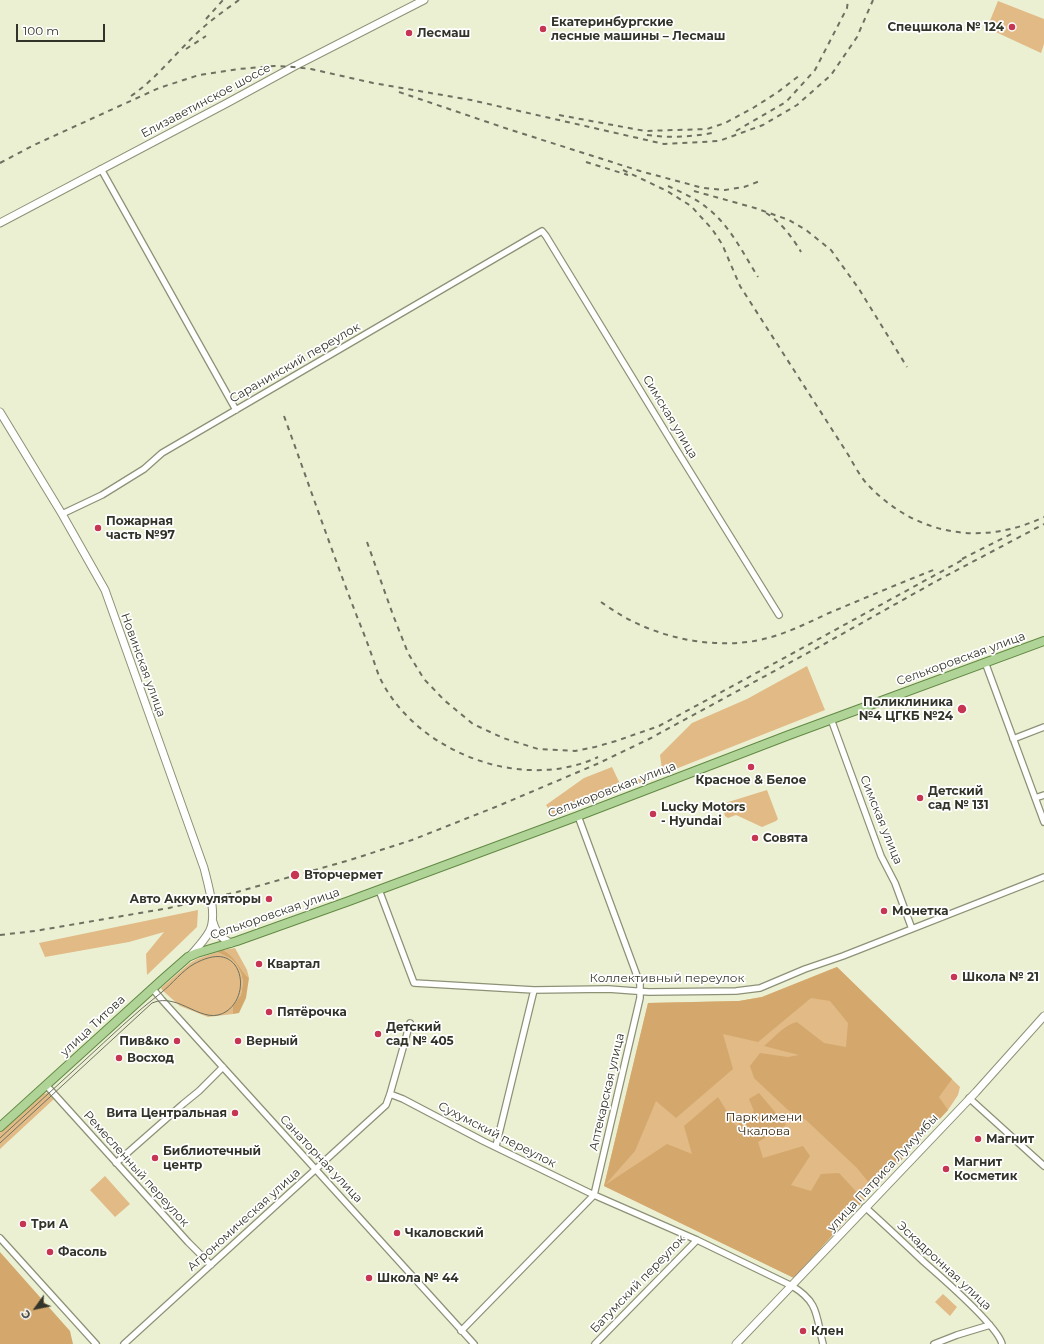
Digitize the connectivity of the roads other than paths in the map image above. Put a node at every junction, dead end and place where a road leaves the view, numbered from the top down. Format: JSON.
{"nodes":[{"id":1,"x":424,"y":0,"type":"edge"},
{"id":2,"x":102,"y":169,"type":"junction"},
{"id":3,"x":0,"y":223,"type":"edge"},
{"id":4,"x":542,"y":231,"type":"joint"},
{"id":5,"x":236,"y":410,"type":"junction"},
{"id":6,"x":0,"y":412,"type":"edge"},
{"id":7,"x":62,"y":514,"type":"junction"},
{"id":8,"x":779,"y":615,"type":"dead end"},
{"id":9,"x":1044,"y":641,"type":"edge"},
{"id":10,"x":985,"y":662,"type":"junction"},
{"id":11,"x":831,"y":719,"type":"junction"},
{"id":12,"x":1044,"y":727,"type":"edge"},
{"id":13,"x":1013,"y":739,"type":"junction"},
{"id":14,"x":1044,"y":795,"type":"edge"},
{"id":15,"x":1035,"y":798,"type":"junction"},
{"id":16,"x":578,"y":816,"type":"junction"},
{"id":17,"x":1044,"y":822,"type":"edge"},
{"id":18,"x":1044,"y":877,"type":"edge"},
{"id":19,"x":379,"y":890,"type":"junction"},
{"id":20,"x":212,"y":921,"type":"junction"},
{"id":21,"x":912,"y":929,"type":"junction"},
{"id":22,"x":201,"y":943,"type":"joint"},
{"id":23,"x":231,"y":943,"type":"junction"},
{"id":24,"x":188,"y":957,"type":"junction"},
{"id":25,"x":152,"y":988,"type":"junction"},
{"id":26,"x":534,"y":990,"type":"junction"},
{"id":27,"x":641,"y":991,"type":"junction"},
{"id":28,"x":1044,"y":1016,"type":"edge"},
{"id":29,"x":410,"y":1023,"type":"dead end"},
{"id":30,"x":223,"y":1067,"type":"junction"},
{"id":31,"x":46,"y":1085,"type":"junction"},
{"id":32,"x":390,"y":1094,"type":"junction"},
{"id":33,"x":969,"y":1098,"type":"junction"},
{"id":34,"x":0,"y":1127,"type":"edge"},
{"id":35,"x":496,"y":1146,"type":"junction"},
{"id":36,"x":116,"y":1163,"type":"junction"},
{"id":37,"x":1044,"y":1166,"type":"edge"},
{"id":38,"x":315,"y":1170,"type":"junction"},
{"id":39,"x":594,"y":1195,"type":"junction"},
{"id":40,"x":865,"y":1207,"type":"junction"},
{"id":41,"x":0,"y":1238,"type":"edge"},
{"id":42,"x":697,"y":1240,"type":"junction"},
{"id":43,"x":211,"y":1265,"type":"junction"},
{"id":44,"x":792,"y":1286,"type":"junction"},
{"id":45,"x":990,"y":1325,"type":"junction"},
{"id":46,"x":462,"y":1331,"type":"junction"},
{"id":47,"x":96,"y":1344,"type":"edge"},
{"id":48,"x":124,"y":1344,"type":"edge"},
{"id":49,"x":474,"y":1344,"type":"edge"},
{"id":50,"x":596,"y":1344,"type":"edge"},
{"id":51,"x":736,"y":1344,"type":"edge"},
{"id":52,"x":823,"y":1344,"type":"edge"},
{"id":53,"x":934,"y":1344,"type":"edge"},
{"id":54,"x":1002,"y":1344,"type":"edge"}],
"edges":[{"from":1,"to":2,"type":"main road","name":"Елизаветинское шоссе"},
{"from":2,"to":3,"type":"main road","name":"Елизаветинское шоссе"},
{"from":2,"to":5,"type":"street"},
{"from":4,"to":5,"type":"street","name":"Саранинский переулок"},
{"from":4,"to":8,"type":"street","name":"Симская улица"},
{"from":5,"to":7,"type":"street","name":"Саранинский переулок"},
{"from":6,"to":7,"type":"main road","name":"Новинская улица"},
{"from":7,"to":20,"type":"main road","name":"Новинская улица"},
{"from":9,"to":10,"type":"main road","name":"Селькоровская улица"},
{"from":10,"to":11,"type":"main road","name":"Селькоровская улица"},
{"from":10,"to":13,"type":"street"},
{"from":11,"to":16,"type":"main road","name":"Селькоровская улица"},
{"from":11,"to":21,"type":"street","name":"Симская улица"},
{"from":12,"to":13,"type":"street"},
{"from":13,"to":15,"type":"street"},
{"from":14,"to":15,"type":"street"},
{"from":15,"to":17,"type":"street"},
{"from":16,"to":19,"type":"main road","name":"Селькоровская улица"},
{"from":16,"to":27,"type":"street","name":"Аптекарская улица"},
{"from":18,"to":21,"type":"street","name":"Коллективный переулок"},
{"from":19,"to":23,"type":"main road","name":"Селькоровская улица"},
{"from":19,"to":26,"type":"street","name":"Коллективный переулок"},
{"from":20,"to":22,"type":"main road","name":"Новинская улица"},
{"from":20,"to":23,"type":"main road"},
{"from":21,"to":27,"type":"street","name":"Коллективный переулок"},
{"from":22,"to":24,"type":"main road","name":"улица Титова"},
{"from":23,"to":24,"type":"main road","name":"Селькоровская улица"},
{"from":24,"to":25,"type":"main road","name":"улица Титова"},
{"from":25,"to":30,"type":"street","name":"Санаторная улица"},
{"from":25,"to":31,"type":"main road","name":"улица Титова"},
{"from":26,"to":27,"type":"street","name":"Коллективный переулок"},
{"from":26,"to":35,"type":"street"},
{"from":27,"to":39,"type":"street","name":"Аптекарская улица"},
{"from":28,"to":33,"type":"main road","name":"улица Патриса Лумумбы"},
{"from":29,"to":32,"type":"street","name":"Агрономическая улица"},
{"from":30,"to":36,"type":"street"},
{"from":30,"to":38,"type":"street","name":"Санаторная улица"},
{"from":31,"to":34,"type":"main road","name":"улица Титова"},
{"from":31,"to":36,"type":"street","name":"Ремесленный переулок"},
{"from":32,"to":35,"type":"street","name":"Сухумский переулок"},
{"from":32,"to":38,"type":"street","name":"Агрономическая улица"},
{"from":33,"to":37,"type":"street"},
{"from":33,"to":40,"type":"main road","name":"улица Патриса Лумумбы"},
{"from":35,"to":39,"type":"street","name":"Сухумский переулок"},
{"from":36,"to":43,"type":"street","name":"Ремесленный переулок"},
{"from":38,"to":43,"type":"street","name":"Агрономическая улица"},
{"from":38,"to":46,"type":"street","name":"Санаторная улица"},
{"from":39,"to":42,"type":"street","name":"Сухумский переулок"},
{"from":39,"to":46,"type":"street"},
{"from":40,"to":44,"type":"main road","name":"улица Патриса Лумумбы"},
{"from":40,"to":45,"type":"street","name":"Эскадронная улица"},
{"from":41,"to":47,"type":"street"},
{"from":42,"to":44,"type":"street","name":"Сухумский переулок"},
{"from":42,"to":50,"type":"street","name":"Батумский переулок"},
{"from":43,"to":48,"type":"street","name":"Агрономическая улица"},
{"from":44,"to":51,"type":"main road","name":"улица Патриса Лумумбы"},
{"from":44,"to":52,"type":"street","name":"Сухумский переулок"},
{"from":45,"to":53,"type":"street"},
{"from":45,"to":54,"type":"street","name":"Эскадронная улица"},
{"from":46,"to":49,"type":"street","name":"Санаторная улица"}]}
